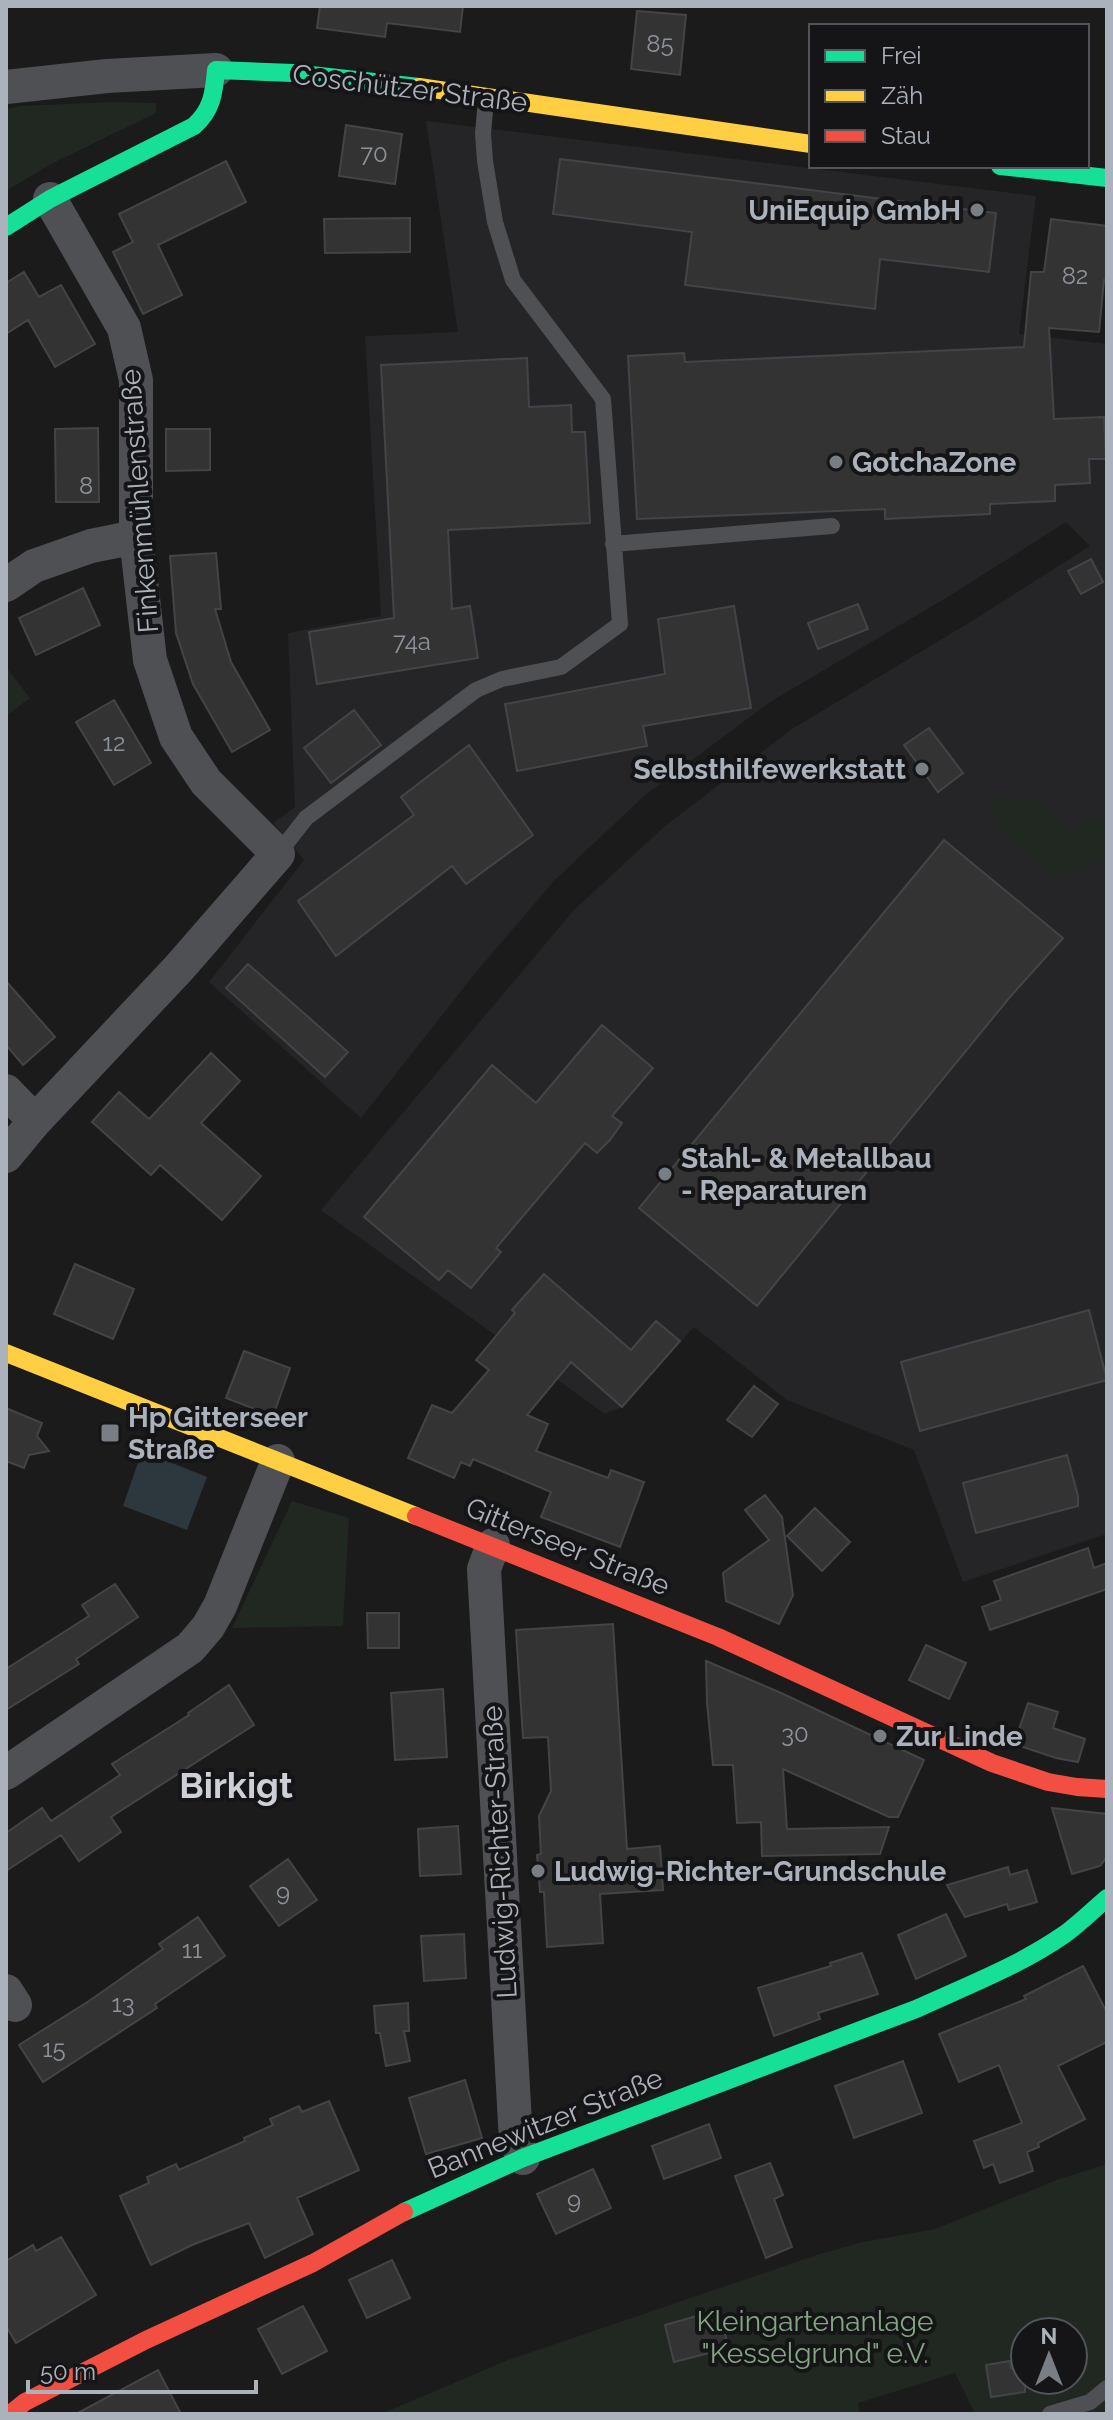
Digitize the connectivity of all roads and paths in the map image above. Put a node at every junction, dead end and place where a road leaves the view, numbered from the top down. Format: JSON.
{"nodes":[{"id":1,"x":216,"y":70,"type":"junction"},
{"id":2,"x":6,"y":87,"type":"edge"},
{"id":3,"x":487,"y":96,"type":"junction"},
{"id":4,"x":809,"y":144,"type":"edge"},
{"id":5,"x":1018,"y":168,"type":"edge"},
{"id":6,"x":1107,"y":178,"type":"edge"},
{"id":7,"x":50,"y":199,"type":"junction"},
{"id":8,"x":6,"y":227,"type":"edge"},
{"id":9,"x":832,"y":526,"type":"dead end"},
{"id":10,"x":136,"y":537,"type":"junction"},
{"id":11,"x":613,"y":544,"type":"junction"},
{"id":12,"x":6,"y":585,"type":"edge"},
{"id":13,"x":278,"y":854,"type":"junction"},
{"id":14,"x":6,"y":1091,"type":"edge"},
{"id":15,"x":35,"y":1121,"type":"junction"},
{"id":16,"x":6,"y":1156,"type":"edge"},
{"id":17,"x":6,"y":1353,"type":"edge"},
{"id":18,"x":278,"y":1461,"type":"junction"},
{"id":19,"x":493,"y":1545,"type":"junction"},
{"id":20,"x":6,"y":1773,"type":"edge"},
{"id":21,"x":1107,"y":1789,"type":"edge"},
{"id":22,"x":1107,"y":1898,"type":"edge"},
{"id":23,"x":523,"y":2158,"type":"junction"},
{"id":24,"x":1107,"y":2388,"type":"edge"},
{"id":25,"x":10,"y":2414,"type":"edge"},
{"id":26,"x":1050,"y":2414,"type":"edge"}],
"edges":[{"from":1,"to":2,"type":"street","name":"Coschützer Straße"},
{"from":1,"to":3,"type":"street","name":"Coschützer Straße"},
{"from":1,"to":7,"type":"street"},
{"from":3,"to":4,"type":"street","name":"Coschützer Straße"},
{"from":3,"to":11,"type":"lane"},
{"from":5,"to":6,"type":"street"},
{"from":7,"to":8,"type":"street"},
{"from":7,"to":10,"type":"street","name":"Finkenmühlenstraße"},
{"from":9,"to":11,"type":"lane"},
{"from":10,"to":12,"type":"street"},
{"from":10,"to":13,"type":"street","name":"Finkenmühlenstraße"},
{"from":11,"to":13,"type":"lane"},
{"from":13,"to":15,"type":"street"},
{"from":14,"to":15,"type":"street"},
{"from":15,"to":16,"type":"street"},
{"from":17,"to":18,"type":"street","name":"Gitterseer Straße"},
{"from":18,"to":19,"type":"street","name":"Gitterseer Straße"},
{"from":18,"to":20,"type":"street"},
{"from":19,"to":21,"type":"street","name":"Gitterseer Straße"},
{"from":19,"to":23,"type":"street","name":"Ludwig-Richter-Straße"},
{"from":22,"to":23,"type":"street","name":"Bannewitzer Straße"},
{"from":23,"to":25,"type":"street","name":"Bannewitzer Straße"},
{"from":24,"to":26,"type":"lane"}]}
